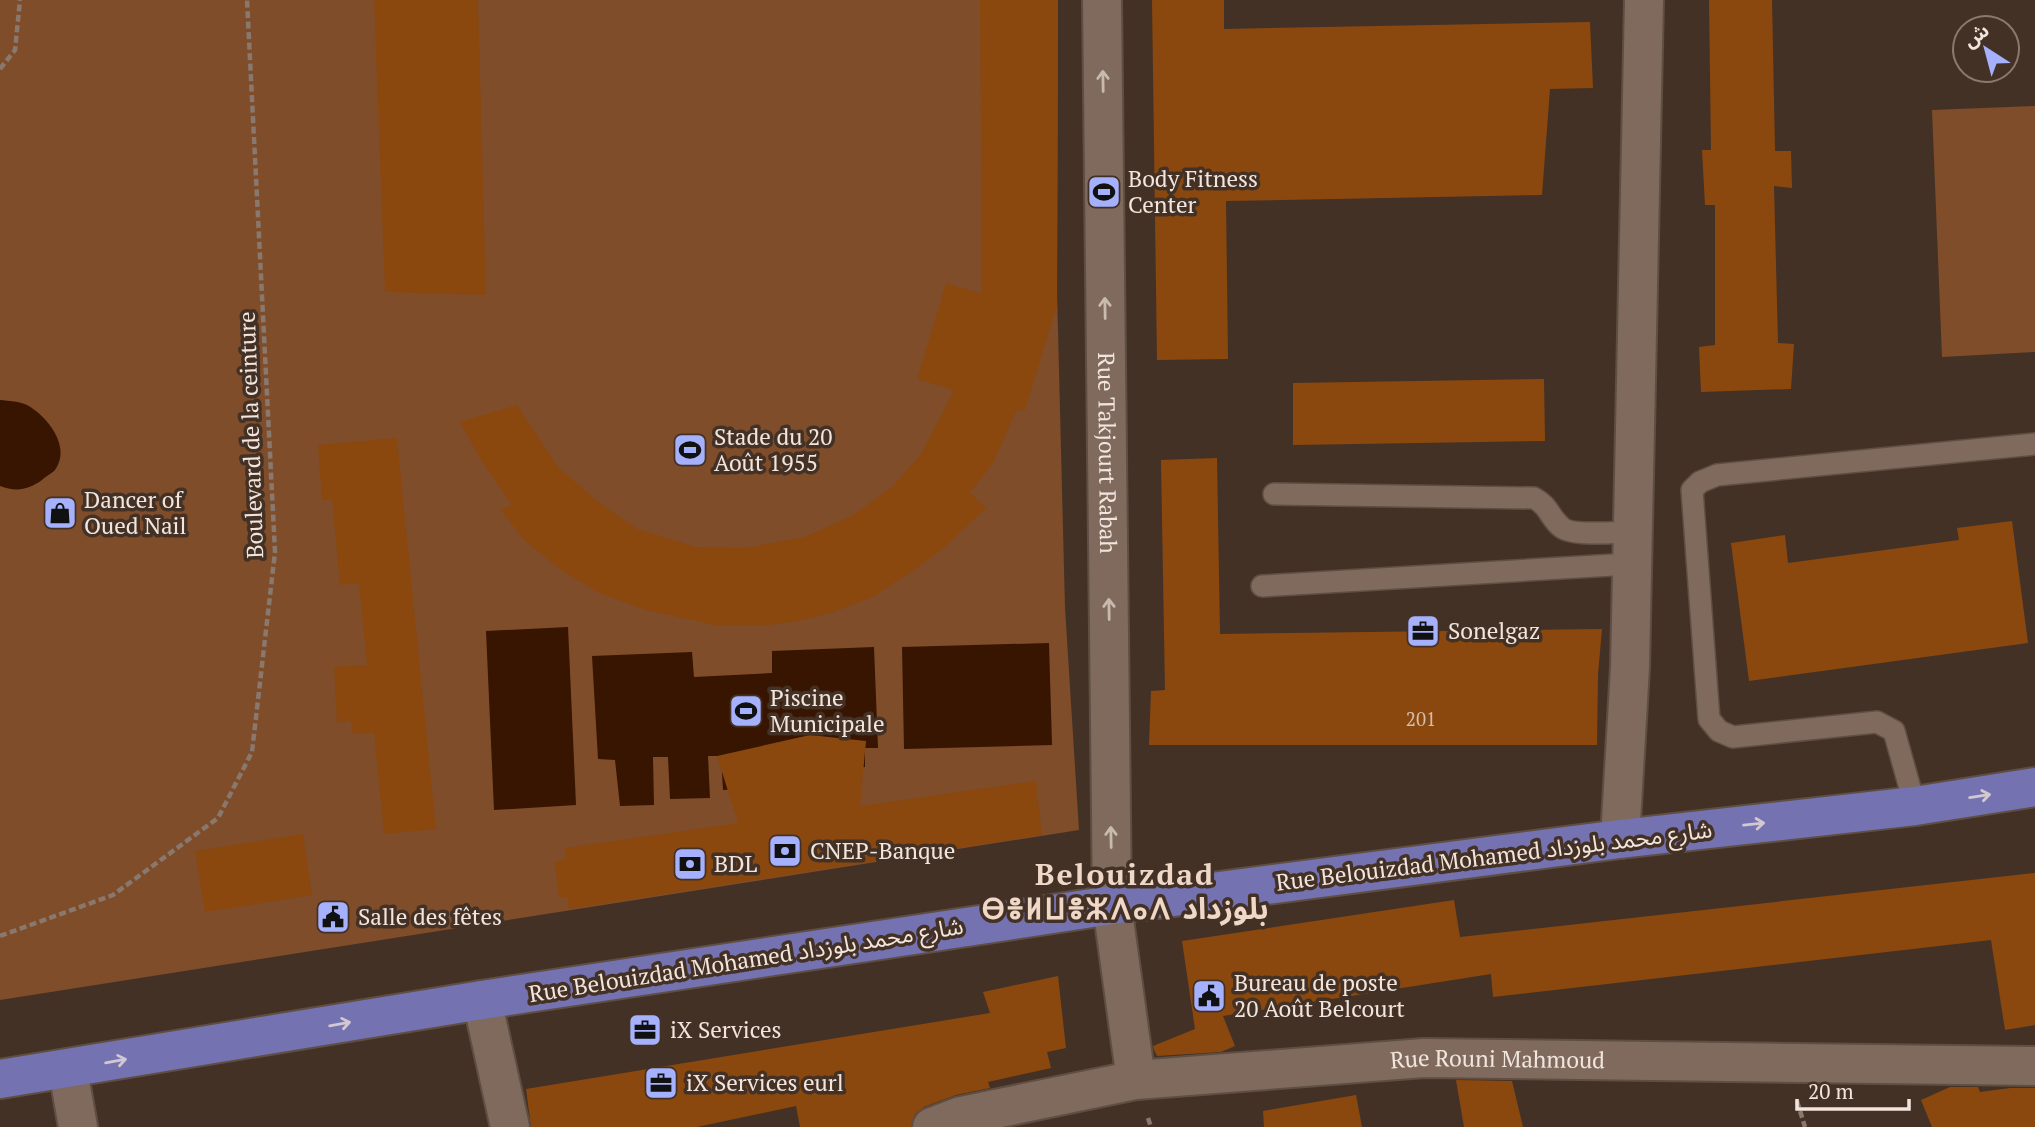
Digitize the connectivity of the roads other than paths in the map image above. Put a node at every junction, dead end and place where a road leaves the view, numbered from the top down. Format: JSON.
{"nodes":[{"id":1,"x":1102,"y":0,"type":"edge"},
{"id":2,"x":1644,"y":0,"type":"edge"},
{"id":3,"x":2035,"y":444,"type":"edge"},
{"id":4,"x":1274,"y":494,"type":"dead end"},
{"id":5,"x":1631,"y":548,"type":"junction"},
{"id":6,"x":1262,"y":586,"type":"dead end"},
{"id":7,"x":2035,"y":787,"type":"edge"},
{"id":8,"x":1915,"y":806,"type":"junction"},
{"id":9,"x":1620,"y":839,"type":"junction"},
{"id":10,"x":1112,"y":905,"type":"junction"},
{"id":11,"x":482,"y":1000,"type":"junction"},
{"id":12,"x":2035,"y":1066,"type":"edge"},
{"id":13,"x":68,"y":1070,"type":"junction"},
{"id":14,"x":0,"y":1080,"type":"edge"},
{"id":15,"x":1136,"y":1080,"type":"junction"},
{"id":16,"x":78,"y":1127,"type":"edge"},
{"id":17,"x":510,"y":1127,"type":"edge"},
{"id":18,"x":932,"y":1127,"type":"edge"}],
"edges":[{"from":10,"to":1,"type":"street","name":"Rue Takjourt Rabah","one_way":true},
{"from":2,"to":5,"type":"street"},
{"from":3,"to":8,"type":"lane"},
{"from":4,"to":5,"type":"lane"},
{"from":5,"to":6,"type":"lane"},
{"from":5,"to":9,"type":"street"},
{"from":8,"to":7,"type":"main road","name":"Rue Belouizdad Mohamed شارع محمد بلوزداد","one_way":true},
{"from":9,"to":8,"type":"main road","name":"Rue Belouizdad Mohamed شارع محمد بلوزداد","one_way":true},
{"from":9,"to":10,"type":"main road","name":"Rue Belouizdad Mohamed شارع محمد بلوزداد"},
{"from":10,"to":11,"type":"main road","name":"Rue Belouizdad Mohamed شارع محمد بلوزداد"},
{"from":10,"to":15,"type":"street"},
{"from":13,"to":11,"type":"main road","name":"Rue Belouizdad Mohamed شارع محمد بلوزداد","one_way":true},
{"from":11,"to":17,"type":"street"},
{"from":12,"to":15,"type":"street","name":"Rue Rouni Mahmoud"},
{"from":13,"to":14,"type":"main road","name":"Rue Belouizdad Mohamed شارع محمد بلوزداد"},
{"from":13,"to":16,"type":"street"},
{"from":15,"to":18,"type":"street","name":"Rue Rouni Mahmoud"}]}
